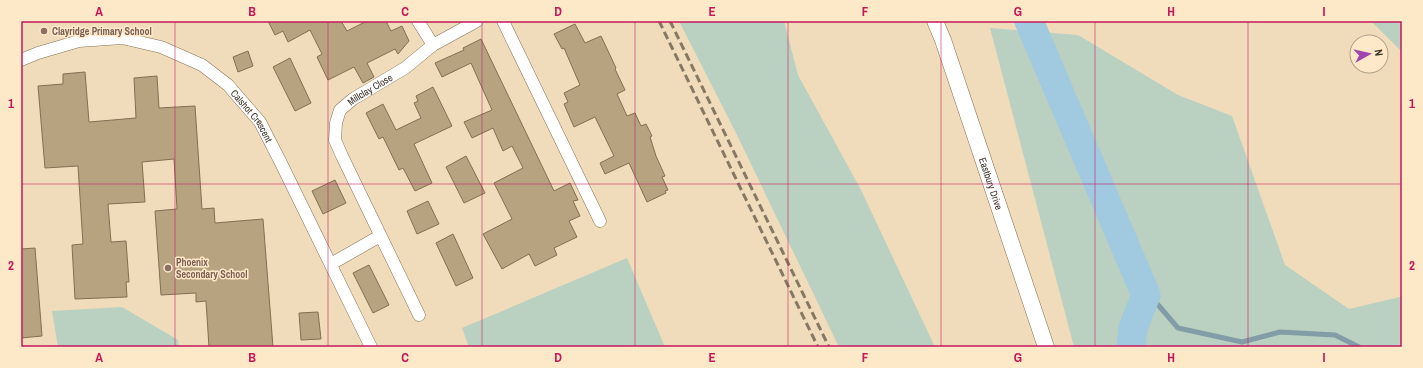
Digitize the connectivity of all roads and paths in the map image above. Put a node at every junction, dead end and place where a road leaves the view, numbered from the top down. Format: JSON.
{"nodes":[{"id":1,"x":418,"y":21,"type":"edge"},
{"id":2,"x":477,"y":21,"type":"edge"},
{"id":3,"x":503,"y":21,"type":"edge"},
{"id":4,"x":935,"y":21,"type":"edge"},
{"id":5,"x":433,"y":45,"type":"junction"},
{"id":6,"x":21,"y":60,"type":"edge"},
{"id":7,"x":600,"y":221,"type":"dead end"},
{"id":8,"x":380,"y":236,"type":"junction"},
{"id":9,"x":331,"y":264,"type":"junction"},
{"id":10,"x":419,"y":315,"type":"dead end"},
{"id":11,"x":371,"y":347,"type":"edge"},
{"id":12,"x":1046,"y":347,"type":"edge"}],
"edges":[{"from":1,"to":5,"type":"street"},
{"from":2,"to":5,"type":"street","name":"Millclay Close"},
{"from":3,"to":7,"type":"street"},
{"from":4,"to":12,"type":"street","name":"Eastbury Drive"},
{"from":5,"to":8,"type":"street","name":"Millclay Close"},
{"from":6,"to":9,"type":"street","name":"Calshot Crescent"},
{"from":8,"to":9,"type":"street"},
{"from":8,"to":10,"type":"street","name":"Millclay Close"},
{"from":9,"to":11,"type":"street","name":"Calshot Crescent"}]}
